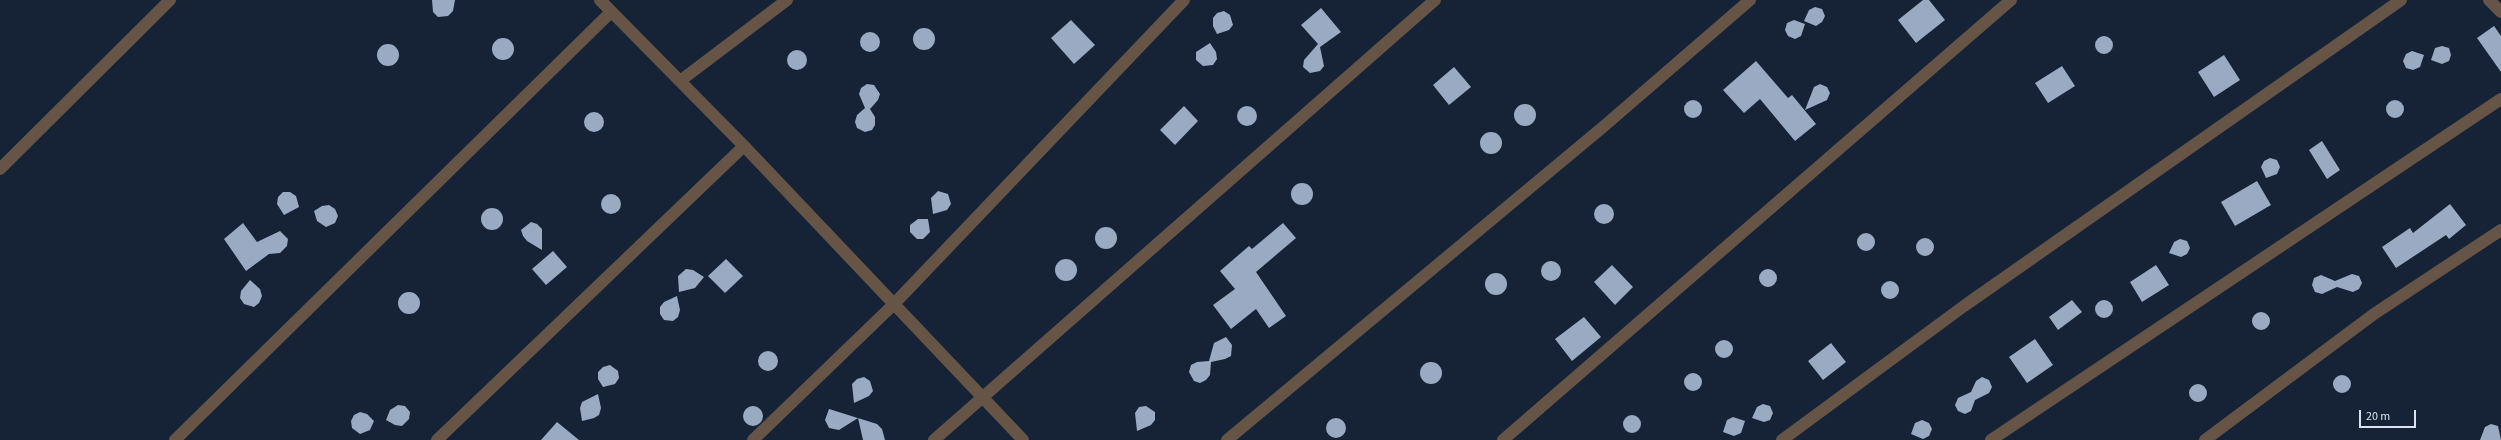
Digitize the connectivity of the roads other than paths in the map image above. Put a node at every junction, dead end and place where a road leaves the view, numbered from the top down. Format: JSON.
{"nodes":[{"id":1,"x":170,"y":0,"type":"edge"},
{"id":2,"x":600,"y":0,"type":"edge"},
{"id":3,"x":787,"y":0,"type":"edge"},
{"id":4,"x":1184,"y":0,"type":"edge"},
{"id":5,"x":1435,"y":0,"type":"edge"},
{"id":6,"x":1750,"y":0,"type":"edge"},
{"id":7,"x":2011,"y":0,"type":"edge"},
{"id":8,"x":2401,"y":0,"type":"edge"},
{"id":9,"x":2489,"y":0,"type":"edge"},
{"id":10,"x":611,"y":12,"type":"junction"},
{"id":11,"x":2501,"y":12,"type":"edge"},
{"id":12,"x":680,"y":81,"type":"junction"},
{"id":13,"x":2501,"y":99,"type":"edge"},
{"id":14,"x":744,"y":146,"type":"junction"},
{"id":15,"x":0,"y":169,"type":"edge"},
{"id":16,"x":2501,"y":230,"type":"edge"},
{"id":17,"x":893,"y":305,"type":"junction"},
{"id":18,"x":982,"y":397,"type":"junction"},
{"id":19,"x":175,"y":440,"type":"edge"},
{"id":20,"x":437,"y":440,"type":"edge"},
{"id":21,"x":753,"y":440,"type":"edge"},
{"id":22,"x":934,"y":440,"type":"edge"},
{"id":23,"x":1023,"y":440,"type":"edge"},
{"id":24,"x":1227,"y":440,"type":"edge"},
{"id":25,"x":1503,"y":440,"type":"edge"},
{"id":26,"x":1782,"y":440,"type":"edge"},
{"id":27,"x":1991,"y":440,"type":"edge"},
{"id":28,"x":2205,"y":440,"type":"edge"}],
"edges":[{"from":1,"to":15,"type":"street"},
{"from":2,"to":10,"type":"street"},
{"from":3,"to":12,"type":"street"},
{"from":4,"to":17,"type":"street"},
{"from":5,"to":18,"type":"street"},
{"from":6,"to":24,"type":"street"},
{"from":7,"to":25,"type":"street"},
{"from":8,"to":26,"type":"street"},
{"from":9,"to":11,"type":"street"},
{"from":10,"to":12,"type":"street"},
{"from":10,"to":19,"type":"street"},
{"from":12,"to":14,"type":"street"},
{"from":13,"to":27,"type":"street"},
{"from":14,"to":17,"type":"street"},
{"from":14,"to":20,"type":"street"},
{"from":16,"to":28,"type":"street"},
{"from":17,"to":18,"type":"street"},
{"from":17,"to":21,"type":"street"},
{"from":18,"to":22,"type":"street"},
{"from":18,"to":23,"type":"street"}]}
